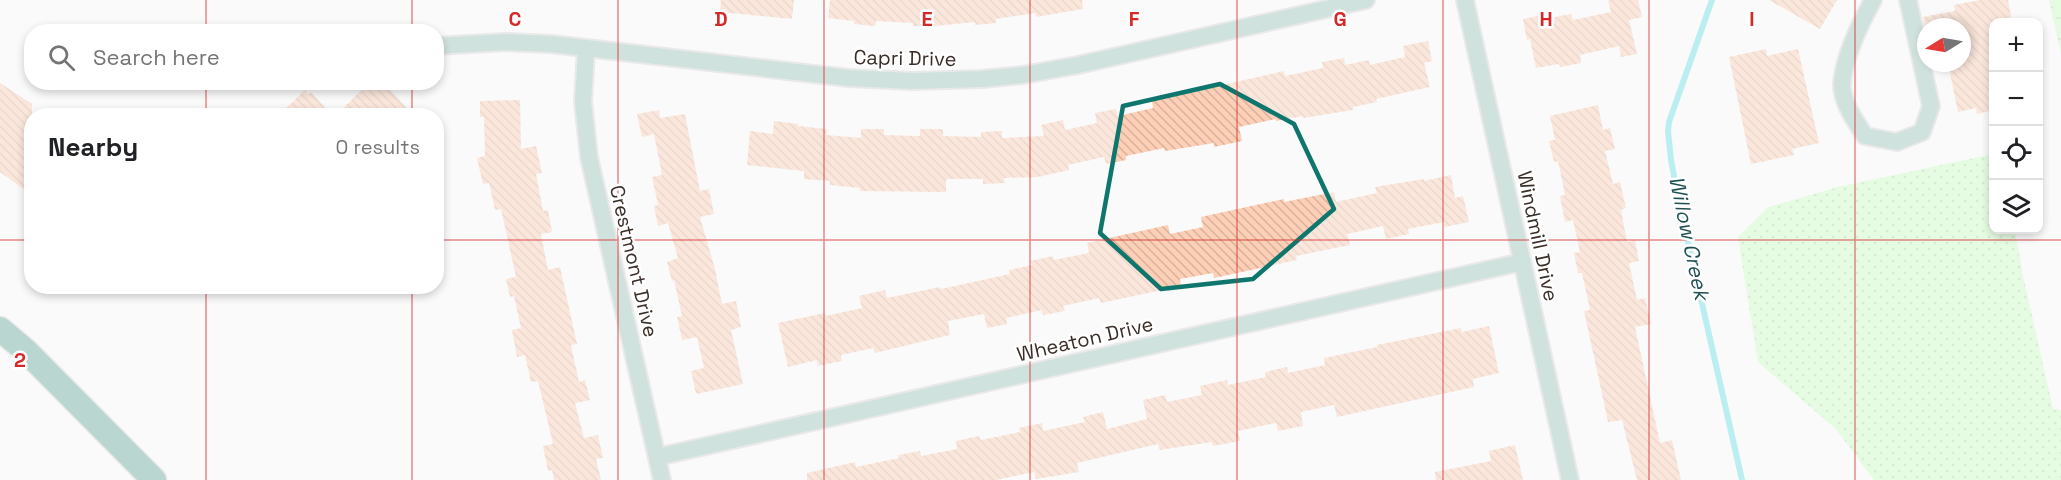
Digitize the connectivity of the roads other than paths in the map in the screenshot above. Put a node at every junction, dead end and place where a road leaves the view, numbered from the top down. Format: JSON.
{"nodes":[{"id":1,"x":1366,"y":0,"type":"edge"},
{"id":2,"x":1465,"y":0,"type":"edge"},
{"id":3,"x":1873,"y":0,"type":"edge"},
{"id":4,"x":1908,"y":0,"type":"edge"},
{"id":5,"x":444,"y":46,"type":"edge"},
{"id":6,"x":586,"y":49,"type":"junction"},
{"id":7,"x":1522,"y":262,"type":"junction"},
{"id":8,"x":0,"y":329,"type":"edge"},
{"id":9,"x":657,"y":457,"type":"junction"},
{"id":10,"x":154,"y":480,"type":"edge"},
{"id":11,"x":662,"y":480,"type":"edge"},
{"id":12,"x":1570,"y":480,"type":"edge"}],
"edges":[{"from":1,"to":6,"type":"street","name":"Capri Drive"},
{"from":2,"to":7,"type":"street","name":"Windmill Drive"},
{"from":3,"to":4,"type":"street"},
{"from":5,"to":6,"type":"street","name":"Capri Drive"},
{"from":6,"to":9,"type":"street","name":"Crestmont Drive"},
{"from":7,"to":9,"type":"street","name":"Wheaton Drive"},
{"from":7,"to":12,"type":"street","name":"Windmill Drive"},
{"from":8,"to":10,"type":"main road"},
{"from":9,"to":11,"type":"street","name":"Crestmont Drive"}]}
